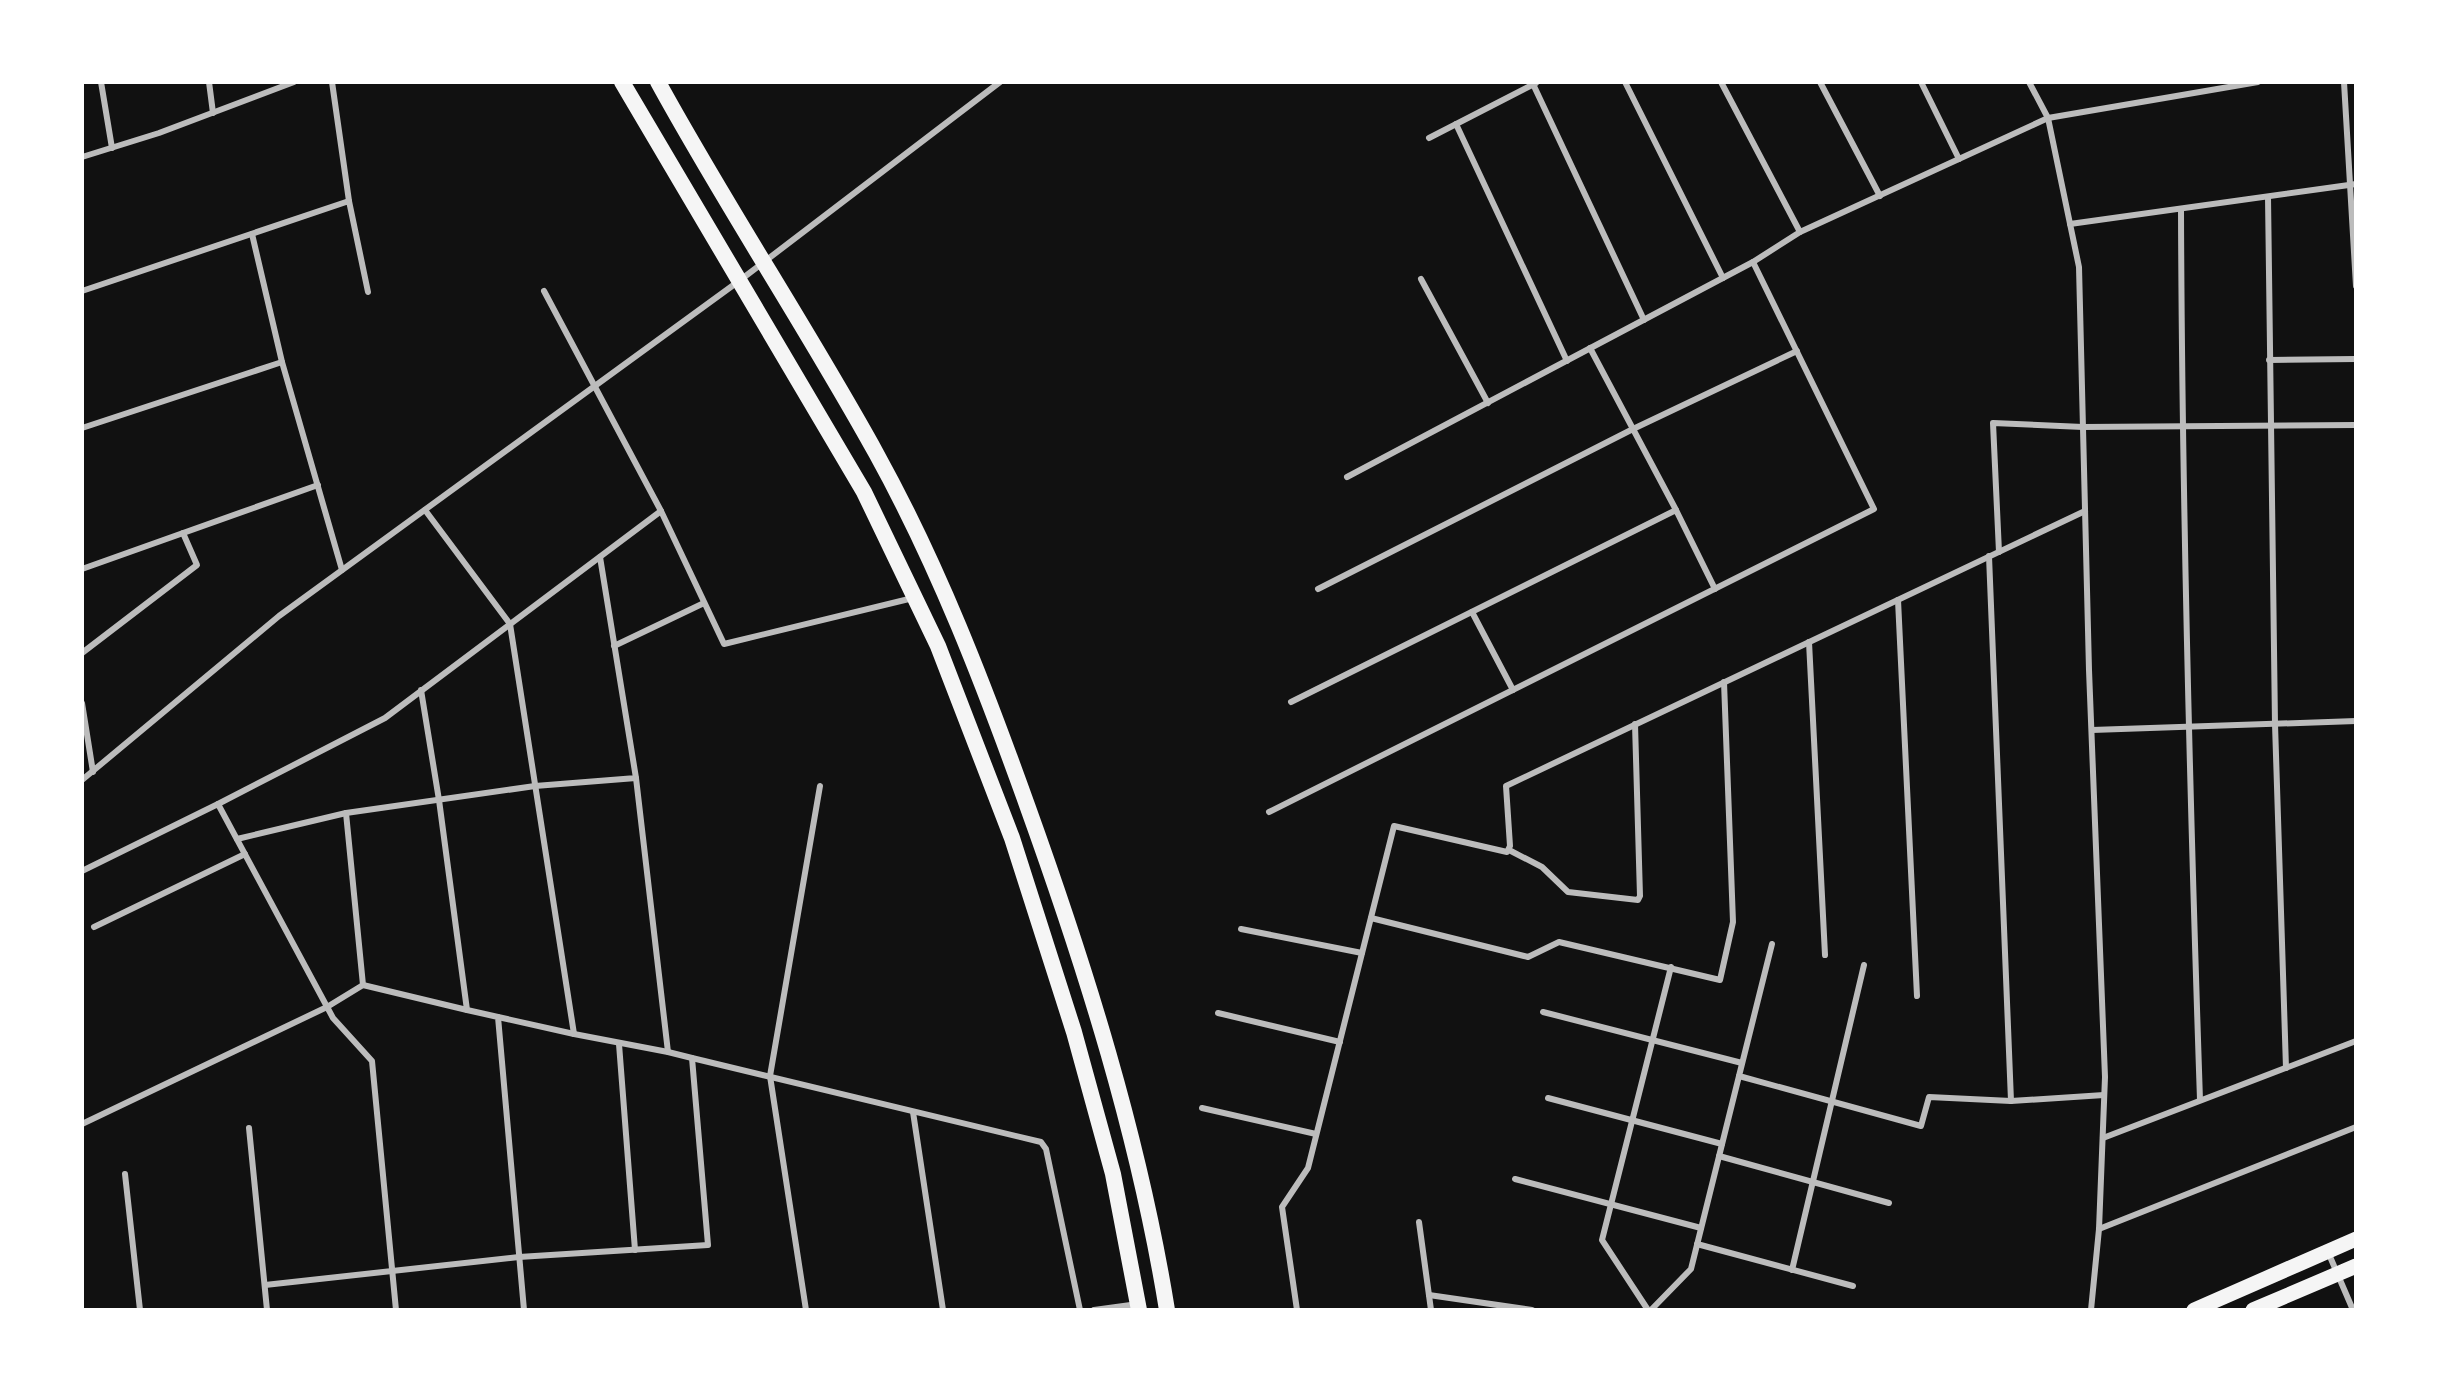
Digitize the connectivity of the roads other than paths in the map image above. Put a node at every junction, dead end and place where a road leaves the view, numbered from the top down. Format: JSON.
{"nodes":[{"id":1,"x":101,"y":82,"type":"edge"},
{"id":2,"x":209,"y":82,"type":"edge"},
{"id":3,"x":294,"y":82,"type":"edge"},
{"id":4,"x":332,"y":82,"type":"edge"},
{"id":5,"x":622,"y":82,"type":"edge"},
{"id":6,"x":658,"y":82,"type":"edge"},
{"id":7,"x":1000,"y":82,"type":"edge"},
{"id":8,"x":1625,"y":82,"type":"edge"},
{"id":9,"x":1721,"y":82,"type":"edge"},
{"id":10,"x":1820,"y":82,"type":"edge"},
{"id":11,"x":1921,"y":82,"type":"edge"},
{"id":12,"x":2030,"y":82,"type":"edge"},
{"id":13,"x":2258,"y":82,"type":"edge"},
{"id":14,"x":2344,"y":82,"type":"edge"},
{"id":15,"x":1535,"y":83,"type":"edge"},
{"id":16,"x":213,"y":113,"type":"junction"},
{"id":17,"x":2048,"y":118,"type":"junction"},
{"id":18,"x":1456,"y":123,"type":"junction"},
{"id":19,"x":1428,"y":138,"type":"dead end"},
{"id":20,"x":112,"y":148,"type":"junction"},
{"id":21,"x":82,"y":157,"type":"edge"},
{"id":22,"x":1959,"y":159,"type":"junction"},
{"id":23,"x":2353,"y":185,"type":"edge"},
{"id":24,"x":1880,"y":196,"type":"junction"},
{"id":25,"x":2268,"y":197,"type":"junction"},
{"id":26,"x":349,"y":201,"type":"junction"},
{"id":27,"x":2181,"y":209,"type":"junction"},
{"id":28,"x":2070,"y":224,"type":"junction"},
{"id":29,"x":1800,"y":232,"type":"junction"},
{"id":30,"x":252,"y":234,"type":"junction"},
{"id":31,"x":762,"y":261,"type":"junction"},
{"id":32,"x":1753,"y":262,"type":"junction"},
{"id":33,"x":1723,"y":278,"type":"junction"},
{"id":34,"x":1421,"y":279,"type":"dead end"},
{"id":35,"x":739,"y":281,"type":"junction"},
{"id":36,"x":2355,"y":286,"type":"edge"},
{"id":37,"x":82,"y":291,"type":"edge"},
{"id":38,"x":544,"y":291,"type":"dead end"},
{"id":39,"x":368,"y":292,"type":"dead end"},
{"id":40,"x":1644,"y":320,"type":"junction"},
{"id":41,"x":1590,"y":348,"type":"junction"},
{"id":42,"x":1797,"y":351,"type":"junction"},
{"id":43,"x":2355,"y":359,"type":"edge"},
{"id":44,"x":2269,"y":360,"type":"junction"},
{"id":45,"x":1567,"y":361,"type":"junction"},
{"id":46,"x":282,"y":362,"type":"junction"},
{"id":47,"x":595,"y":385,"type":"junction"},
{"id":48,"x":1488,"y":403,"type":"junction"},
{"id":49,"x":2355,"y":425,"type":"edge"},
{"id":50,"x":2182,"y":426,"type":"junction"},
{"id":51,"x":2270,"y":426,"type":"junction"},
{"id":52,"x":2084,"y":427,"type":"junction"},
{"id":53,"x":82,"y":428,"type":"edge"},
{"id":54,"x":1633,"y":429,"type":"junction"},
{"id":55,"x":1347,"y":477,"type":"dead end"},
{"id":56,"x":318,"y":485,"type":"junction"},
{"id":57,"x":425,"y":510,"type":"junction"},
{"id":58,"x":1676,"y":510,"type":"junction"},
{"id":59,"x":2085,"y":510,"type":"junction"},
{"id":60,"x":661,"y":511,"type":"junction"},
{"id":61,"x":183,"y":533,"type":"junction"},
{"id":62,"x":1999,"y":552,"type":"junction"},
{"id":63,"x":1989,"y":556,"type":"junction"},
{"id":64,"x":600,"y":557,"type":"junction"},
{"id":65,"x":82,"y":569,"type":"edge"},
{"id":66,"x":342,"y":570,"type":"junction"},
{"id":67,"x":1318,"y":589,"type":"dead end"},
{"id":68,"x":1715,"y":589,"type":"junction"},
{"id":69,"x":915,"y":597,"type":"junction"},
{"id":70,"x":1898,"y":600,"type":"junction"},
{"id":71,"x":704,"y":603,"type":"junction"},
{"id":72,"x":1472,"y":612,"type":"junction"},
{"id":73,"x":510,"y":624,"type":"junction"},
{"id":74,"x":1809,"y":642,"type":"junction"},
{"id":75,"x":614,"y":646,"type":"junction"},
{"id":76,"x":82,"y":653,"type":"edge"},
{"id":77,"x":1724,"y":682,"type":"junction"},
{"id":78,"x":421,"y":690,"type":"junction"},
{"id":79,"x":1513,"y":690,"type":"junction"},
{"id":80,"x":1291,"y":702,"type":"dead end"},
{"id":81,"x":82,"y":703,"type":"edge"},
{"id":82,"x":2355,"y":721,"type":"edge"},
{"id":83,"x":1635,"y":724,"type":"junction"},
{"id":84,"x":2275,"y":724,"type":"junction"},
{"id":85,"x":2187,"y":727,"type":"junction"},
{"id":86,"x":2091,"y":730,"type":"junction"},
{"id":87,"x":93,"y":772,"type":"junction"},
{"id":88,"x":636,"y":778,"type":"junction"},
{"id":89,"x":82,"y":780,"type":"edge"},
{"id":90,"x":535,"y":786,"type":"junction"},
{"id":91,"x":820,"y":786,"type":"dead end"},
{"id":92,"x":439,"y":800,"type":"junction"},
{"id":93,"x":218,"y":804,"type":"junction"},
{"id":94,"x":1269,"y":812,"type":"dead end"},
{"id":95,"x":346,"y":813,"type":"junction"},
{"id":96,"x":237,"y":839,"type":"junction"},
{"id":97,"x":1509,"y":850,"type":"junction"},
{"id":98,"x":245,"y":854,"type":"junction"},
{"id":99,"x":82,"y":871,"type":"edge"},
{"id":100,"x":1371,"y":918,"type":"junction"},
{"id":101,"x":94,"y":927,"type":"dead end"},
{"id":102,"x":1241,"y":929,"type":"dead end"},
{"id":103,"x":1772,"y":944,"type":"dead end"},
{"id":104,"x":1362,"y":953,"type":"junction"},
{"id":105,"x":1825,"y":955,"type":"dead end"},
{"id":106,"x":1864,"y":965,"type":"dead end"},
{"id":107,"x":1671,"y":967,"type":"junction"},
{"id":108,"x":363,"y":985,"type":"junction"},
{"id":109,"x":1917,"y":996,"type":"dead end"},
{"id":110,"x":327,"y":1007,"type":"junction"},
{"id":111,"x":467,"y":1010,"type":"junction"},
{"id":112,"x":1543,"y":1012,"type":"dead end"},
{"id":113,"x":1218,"y":1013,"type":"dead end"},
{"id":114,"x":498,"y":1017,"type":"junction"},
{"id":115,"x":573,"y":1035,"type":"junction"},
{"id":116,"x":1652,"y":1040,"type":"junction"},
{"id":117,"x":2355,"y":1041,"type":"edge"},
{"id":118,"x":1340,"y":1042,"type":"junction"},
{"id":119,"x":619,"y":1044,"type":"junction"},
{"id":120,"x":668,"y":1052,"type":"junction"},
{"id":121,"x":692,"y":1058,"type":"junction"},
{"id":122,"x":1742,"y":1063,"type":"junction"},
{"id":123,"x":2286,"y":1068,"type":"junction"},
{"id":124,"x":770,"y":1076,"type":"junction"},
{"id":125,"x":1739,"y":1076,"type":"junction"},
{"id":126,"x":2104,"y":1095,"type":"junction"},
{"id":127,"x":1548,"y":1098,"type":"dead end"},
{"id":128,"x":2200,"y":1100,"type":"junction"},
{"id":129,"x":1833,"y":1101,"type":"junction"},
{"id":130,"x":2011,"y":1101,"type":"junction"},
{"id":131,"x":1202,"y":1107,"type":"dead end"},
{"id":132,"x":913,"y":1112,"type":"junction"},
{"id":133,"x":1634,"y":1121,"type":"junction"},
{"id":134,"x":82,"y":1124,"type":"edge"},
{"id":135,"x":2355,"y":1127,"type":"edge"},
{"id":136,"x":249,"y":1128,"type":"dead end"},
{"id":137,"x":1316,"y":1134,"type":"junction"},
{"id":138,"x":2103,"y":1138,"type":"junction"},
{"id":139,"x":1722,"y":1144,"type":"junction"},
{"id":140,"x":1719,"y":1156,"type":"junction"},
{"id":141,"x":125,"y":1174,"type":"dead end"},
{"id":142,"x":1515,"y":1179,"type":"dead end"},
{"id":143,"x":1814,"y":1182,"type":"junction"},
{"id":144,"x":1889,"y":1203,"type":"dead end"},
{"id":145,"x":1612,"y":1204,"type":"junction"},
{"id":146,"x":1419,"y":1222,"type":"dead end"},
{"id":147,"x":1701,"y":1228,"type":"junction"},
{"id":148,"x":2099,"y":1229,"type":"junction"},
{"id":149,"x":2355,"y":1239,"type":"edge"},
{"id":150,"x":1698,"y":1244,"type":"junction"},
{"id":151,"x":635,"y":1250,"type":"junction"},
{"id":152,"x":2327,"y":1252,"type":"junction"},
{"id":153,"x":519,"y":1257,"type":"junction"},
{"id":154,"x":2355,"y":1266,"type":"edge"},
{"id":155,"x":1792,"y":1270,"type":"junction"},
{"id":156,"x":393,"y":1271,"type":"junction"},
{"id":157,"x":2337,"y":1274,"type":"junction"},
{"id":158,"x":264,"y":1285,"type":"junction"},
{"id":159,"x":1853,"y":1286,"type":"dead end"},
{"id":160,"x":1429,"y":1295,"type":"junction"},
{"id":161,"x":1640,"y":1300,"type":"junction"},
{"id":162,"x":1139,"y":1307,"type":"edge"},
{"id":163,"x":140,"y":1310,"type":"edge"},
{"id":164,"x":267,"y":1310,"type":"edge"},
{"id":165,"x":396,"y":1310,"type":"edge"},
{"id":166,"x":524,"y":1310,"type":"edge"},
{"id":167,"x":806,"y":1310,"type":"edge"},
{"id":168,"x":943,"y":1310,"type":"edge"},
{"id":169,"x":1080,"y":1310,"type":"edge"},
{"id":170,"x":1094,"y":1310,"type":"edge"},
{"id":171,"x":1167,"y":1310,"type":"edge"},
{"id":172,"x":1297,"y":1310,"type":"edge"},
{"id":173,"x":1431,"y":1310,"type":"edge"},
{"id":174,"x":1532,"y":1310,"type":"edge"},
{"id":175,"x":1638,"y":1310,"type":"edge"},
{"id":176,"x":1650,"y":1310,"type":"edge"},
{"id":177,"x":2091,"y":1310,"type":"edge"},
{"id":178,"x":2194,"y":1310,"type":"edge"},
{"id":179,"x":2253,"y":1310,"type":"edge"},
{"id":180,"x":2353,"y":1310,"type":"edge"}],
"edges":[{"from":1,"to":20,"type":"street"},
{"from":2,"to":16,"type":"street"},
{"from":3,"to":16,"type":"street"},
{"from":4,"to":26,"type":"street"},
{"from":5,"to":35,"type":"highway"},
{"from":6,"to":31,"type":"highway"},
{"from":7,"to":31,"type":"street"},
{"from":8,"to":33,"type":"street"},
{"from":9,"to":29,"type":"street"},
{"from":10,"to":24,"type":"street"},
{"from":11,"to":22,"type":"street"},
{"from":12,"to":17,"type":"street"},
{"from":13,"to":17,"type":"street"},
{"from":14,"to":23,"type":"street"},
{"from":15,"to":18,"type":"street"},
{"from":15,"to":40,"type":"street"},
{"from":16,"to":20,"type":"street"},
{"from":17,"to":22,"type":"street"},
{"from":17,"to":28,"type":"street"},
{"from":18,"to":19,"type":"street"},
{"from":18,"to":45,"type":"street"},
{"from":20,"to":21,"type":"street"},
{"from":22,"to":24,"type":"street"},
{"from":23,"to":25,"type":"street"},
{"from":23,"to":36,"type":"street"},
{"from":24,"to":29,"type":"street"},
{"from":25,"to":27,"type":"street"},
{"from":25,"to":44,"type":"street"},
{"from":26,"to":30,"type":"street"},
{"from":26,"to":39,"type":"street"},
{"from":27,"to":28,"type":"street"},
{"from":27,"to":50,"type":"street"},
{"from":28,"to":52,"type":"street"},
{"from":29,"to":32,"type":"street"},
{"from":30,"to":37,"type":"street"},
{"from":30,"to":46,"type":"street"},
{"from":31,"to":35,"type":"street"},
{"from":31,"to":171,"type":"highway"},
{"from":32,"to":33,"type":"street"},
{"from":32,"to":42,"type":"street"},
{"from":33,"to":40,"type":"street"},
{"from":34,"to":48,"type":"street"},
{"from":35,"to":47,"type":"street"},
{"from":35,"to":69,"type":"highway"},
{"from":38,"to":47,"type":"street"},
{"from":40,"to":41,"type":"street"},
{"from":41,"to":45,"type":"street"},
{"from":41,"to":54,"type":"street"},
{"from":42,"to":54,"type":"street"},
{"from":42,"to":68,"type":"street"},
{"from":43,"to":44,"type":"street"},
{"from":44,"to":51,"type":"street"},
{"from":45,"to":48,"type":"street"},
{"from":46,"to":53,"type":"street"},
{"from":46,"to":56,"type":"street"},
{"from":47,"to":57,"type":"street"},
{"from":47,"to":60,"type":"street"},
{"from":48,"to":55,"type":"street"},
{"from":49,"to":51,"type":"street"},
{"from":50,"to":51,"type":"street"},
{"from":50,"to":52,"type":"street"},
{"from":50,"to":85,"type":"street"},
{"from":51,"to":84,"type":"street"},
{"from":52,"to":59,"type":"street"},
{"from":52,"to":62,"type":"street"},
{"from":54,"to":58,"type":"street"},
{"from":54,"to":67,"type":"street"},
{"from":56,"to":61,"type":"street"},
{"from":56,"to":66,"type":"street"},
{"from":57,"to":66,"type":"street"},
{"from":57,"to":73,"type":"street"},
{"from":58,"to":68,"type":"street"},
{"from":58,"to":72,"type":"street"},
{"from":59,"to":62,"type":"street"},
{"from":59,"to":86,"type":"street"},
{"from":60,"to":64,"type":"street"},
{"from":60,"to":71,"type":"street"},
{"from":61,"to":65,"type":"street"},
{"from":61,"to":76,"type":"street"},
{"from":62,"to":63,"type":"street"},
{"from":63,"to":70,"type":"street"},
{"from":63,"to":130,"type":"street"},
{"from":64,"to":73,"type":"street"},
{"from":64,"to":75,"type":"street"},
{"from":66,"to":87,"type":"street"},
{"from":68,"to":79,"type":"street"},
{"from":69,"to":71,"type":"street"},
{"from":69,"to":162,"type":"highway"},
{"from":70,"to":74,"type":"street"},
{"from":70,"to":109,"type":"street"},
{"from":71,"to":75,"type":"street"},
{"from":72,"to":79,"type":"street"},
{"from":72,"to":80,"type":"street"},
{"from":73,"to":78,"type":"street"},
{"from":73,"to":90,"type":"street"},
{"from":74,"to":77,"type":"street"},
{"from":74,"to":105,"type":"street"},
{"from":75,"to":88,"type":"street"},
{"from":77,"to":83,"type":"street"},
{"from":77,"to":107,"type":"street"},
{"from":78,"to":92,"type":"street"},
{"from":78,"to":93,"type":"street"},
{"from":79,"to":94,"type":"street"},
{"from":81,"to":87,"type":"street"},
{"from":82,"to":84,"type":"street"},
{"from":83,"to":97,"type":"street"},
{"from":83,"to":97,"type":"street"},
{"from":84,"to":85,"type":"street"},
{"from":84,"to":123,"type":"street"},
{"from":85,"to":86,"type":"street"},
{"from":85,"to":128,"type":"street"},
{"from":86,"to":126,"type":"street"},
{"from":87,"to":89,"type":"street"},
{"from":88,"to":90,"type":"street"},
{"from":88,"to":120,"type":"street"},
{"from":90,"to":92,"type":"street"},
{"from":90,"to":115,"type":"street"},
{"from":91,"to":124,"type":"street"},
{"from":92,"to":95,"type":"street"},
{"from":92,"to":111,"type":"street"},
{"from":93,"to":96,"type":"street"},
{"from":93,"to":99,"type":"street"},
{"from":95,"to":96,"type":"street"},
{"from":95,"to":108,"type":"street"},
{"from":96,"to":98,"type":"street"},
{"from":97,"to":100,"type":"street"},
{"from":98,"to":101,"type":"street"},
{"from":98,"to":110,"type":"street"},
{"from":100,"to":104,"type":"street"},
{"from":100,"to":107,"type":"street"},
{"from":102,"to":104,"type":"street"},
{"from":103,"to":122,"type":"street"},
{"from":104,"to":118,"type":"street"},
{"from":106,"to":129,"type":"street"},
{"from":107,"to":116,"type":"street"},
{"from":108,"to":110,"type":"street"},
{"from":108,"to":111,"type":"street"},
{"from":110,"to":134,"type":"street"},
{"from":110,"to":156,"type":"street"},
{"from":111,"to":114,"type":"street"},
{"from":112,"to":116,"type":"street"},
{"from":113,"to":118,"type":"street"},
{"from":114,"to":115,"type":"street"},
{"from":114,"to":153,"type":"street"},
{"from":115,"to":119,"type":"street"},
{"from":116,"to":122,"type":"street"},
{"from":116,"to":133,"type":"street"},
{"from":117,"to":123,"type":"street"},
{"from":118,"to":137,"type":"street"},
{"from":119,"to":120,"type":"street"},
{"from":119,"to":151,"type":"street"},
{"from":120,"to":121,"type":"street"},
{"from":121,"to":124,"type":"street"},
{"from":121,"to":151,"type":"street"},
{"from":122,"to":125,"type":"street"},
{"from":123,"to":128,"type":"street"},
{"from":124,"to":132,"type":"street"},
{"from":124,"to":167,"type":"street"},
{"from":125,"to":129,"type":"street"},
{"from":125,"to":139,"type":"street"},
{"from":126,"to":130,"type":"street"},
{"from":126,"to":138,"type":"street"},
{"from":127,"to":133,"type":"street"},
{"from":128,"to":138,"type":"street"},
{"from":129,"to":130,"type":"street"},
{"from":129,"to":143,"type":"street"},
{"from":131,"to":137,"type":"street"},
{"from":132,"to":168,"type":"street"},
{"from":132,"to":169,"type":"street"},
{"from":133,"to":139,"type":"street"},
{"from":133,"to":145,"type":"street"},
{"from":135,"to":148,"type":"street"},
{"from":136,"to":158,"type":"street"},
{"from":137,"to":172,"type":"street"},
{"from":138,"to":148,"type":"street"},
{"from":139,"to":140,"type":"street"},
{"from":140,"to":143,"type":"street"},
{"from":140,"to":147,"type":"street"},
{"from":141,"to":163,"type":"street"},
{"from":142,"to":145,"type":"street"},
{"from":143,"to":144,"type":"street"},
{"from":143,"to":155,"type":"street"},
{"from":145,"to":147,"type":"street"},
{"from":145,"to":161,"type":"street"},
{"from":146,"to":160,"type":"street"},
{"from":147,"to":150,"type":"street"},
{"from":148,"to":177,"type":"street"},
{"from":149,"to":152,"type":"main road"},
{"from":150,"to":155,"type":"street"},
{"from":150,"to":176,"type":"street"},
{"from":151,"to":153,"type":"street"},
{"from":152,"to":157,"type":"street"},
{"from":152,"to":178,"type":"main road"},
{"from":153,"to":156,"type":"street"},
{"from":153,"to":166,"type":"street"},
{"from":154,"to":157,"type":"main road"},
{"from":155,"to":159,"type":"street"},
{"from":156,"to":158,"type":"street"},
{"from":156,"to":165,"type":"street"},
{"from":157,"to":179,"type":"main road"},
{"from":157,"to":180,"type":"street"},
{"from":158,"to":164,"type":"street"},
{"from":160,"to":173,"type":"street"},
{"from":160,"to":174,"type":"street"},
{"from":161,"to":175,"type":"street"},
{"from":161,"to":176,"type":"street"},
{"from":162,"to":170,"type":"street"}]}
